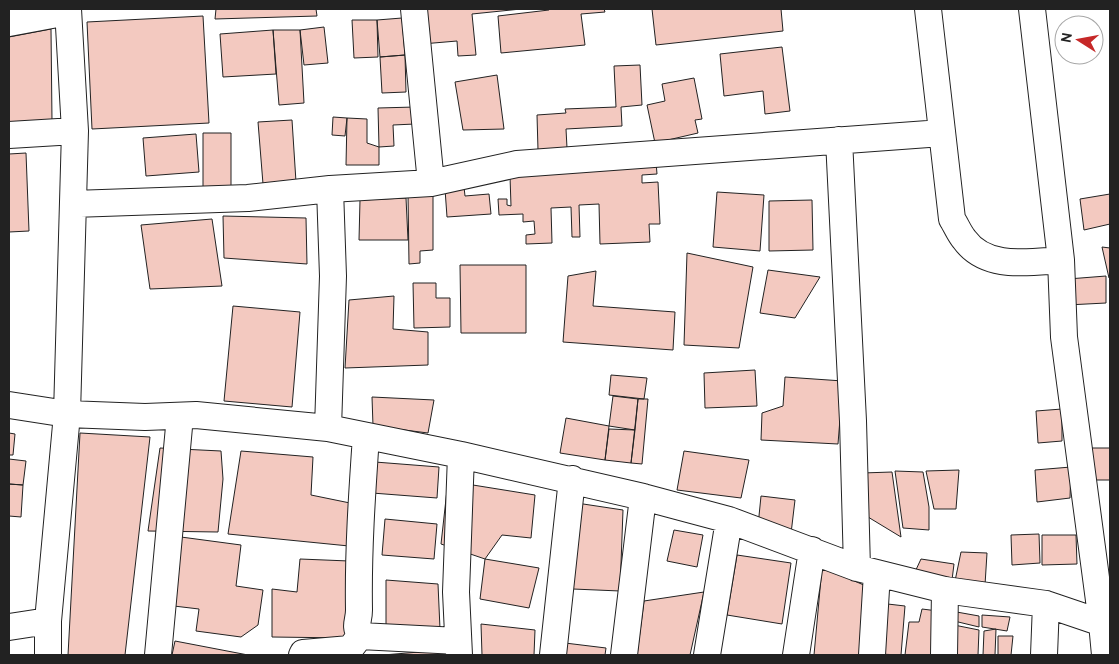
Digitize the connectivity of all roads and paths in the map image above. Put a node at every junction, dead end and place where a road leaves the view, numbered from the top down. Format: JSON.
{"nodes":[{"id":1,"x":414,"y":9,"type":"edge"},
{"id":2,"x":928,"y":9,"type":"edge"},
{"id":3,"x":1032,"y":9,"type":"edge"},
{"id":4,"x":68,"y":11,"type":"edge"},
{"id":5,"x":9,"y":23,"type":"edge"},
{"id":6,"x":75,"y":131,"type":"junction"},
{"id":7,"x":942,"y":132,"type":"junction"},
{"id":8,"x":9,"y":135,"type":"edge"},
{"id":9,"x":839,"y":140,"type":"junction"},
{"id":10,"x":431,"y":183,"type":"junction"},
{"id":11,"x":330,"y":189,"type":"junction"},
{"id":12,"x":73,"y":204,"type":"junction"},
{"id":13,"x":1061,"y":260,"type":"junction"},
{"id":14,"x":9,"y":405,"type":"edge"},
{"id":15,"x":67,"y":414,"type":"junction"},
{"id":16,"x":180,"y":416,"type":"junction"},
{"id":17,"x":328,"y":428,"type":"junction"},
{"id":18,"x":366,"y":436,"type":"junction"},
{"id":19,"x":461,"y":455,"type":"junction"},
{"id":20,"x":572,"y":479,"type":"junction"},
{"id":21,"x":643,"y":497,"type":"junction"},
{"id":22,"x":729,"y":520,"type":"junction"},
{"id":23,"x":812,"y":550,"type":"junction"},
{"id":24,"x":867,"y":571,"type":"junction"},
{"id":25,"x":945,"y":590,"type":"junction"},
{"id":26,"x":1046,"y":604,"type":"junction"},
{"id":27,"x":48,"y":621,"type":"junction"},
{"id":28,"x":1106,"y":625,"type":"edge"},
{"id":29,"x":9,"y":626,"type":"edge"},
{"id":30,"x":360,"y":636,"type":"junction"},
{"id":31,"x":459,"y":648,"type":"edge"},
{"id":32,"x":48,"y":655,"type":"edge"},
{"id":33,"x":158,"y":655,"type":"edge"},
{"id":34,"x":302,"y":655,"type":"edge"},
{"id":35,"x":553,"y":655,"type":"edge"},
{"id":36,"x":624,"y":655,"type":"edge"},
{"id":37,"x":707,"y":655,"type":"edge"},
{"id":38,"x":796,"y":655,"type":"edge"},
{"id":39,"x":872,"y":655,"type":"edge"},
{"id":40,"x":944,"y":655,"type":"edge"},
{"id":41,"x":1044,"y":655,"type":"edge"},
{"id":42,"x":1105,"y":655,"type":"edge"}],
"edges":[{"from":1,"to":10,"type":"street"},
{"from":2,"to":7,"type":"street"},
{"from":3,"to":13,"type":"street"},
{"from":4,"to":5,"type":"street"},
{"from":4,"to":6,"type":"street"},
{"from":6,"to":8,"type":"street"},
{"from":6,"to":12,"type":"street"},
{"from":7,"to":9,"type":"street"},
{"from":7,"to":13,"type":"street"},
{"from":9,"to":10,"type":"street"},
{"from":9,"to":24,"type":"street"},
{"from":10,"to":11,"type":"street"},
{"from":11,"to":12,"type":"street"},
{"from":11,"to":17,"type":"street"},
{"from":12,"to":15,"type":"street"},
{"from":13,"to":28,"type":"street"},
{"from":14,"to":15,"type":"street"},
{"from":15,"to":16,"type":"street"},
{"from":15,"to":27,"type":"street"},
{"from":16,"to":17,"type":"street"},
{"from":16,"to":33,"type":"street"},
{"from":17,"to":18,"type":"street"},
{"from":18,"to":19,"type":"street"},
{"from":18,"to":30,"type":"street"},
{"from":19,"to":20,"type":"street"},
{"from":19,"to":31,"type":"street"},
{"from":20,"to":21,"type":"street"},
{"from":20,"to":35,"type":"street"},
{"from":21,"to":22,"type":"street"},
{"from":21,"to":36,"type":"street"},
{"from":22,"to":23,"type":"street"},
{"from":22,"to":37,"type":"street"},
{"from":23,"to":24,"type":"street"},
{"from":23,"to":38,"type":"street"},
{"from":24,"to":25,"type":"street"},
{"from":24,"to":39,"type":"street"},
{"from":25,"to":26,"type":"street"},
{"from":25,"to":40,"type":"street"},
{"from":26,"to":28,"type":"street"},
{"from":26,"to":41,"type":"street"},
{"from":27,"to":29,"type":"street"},
{"from":27,"to":32,"type":"street"},
{"from":28,"to":42,"type":"street"},
{"from":30,"to":31,"type":"street"},
{"from":30,"to":34,"type":"street"}]}
